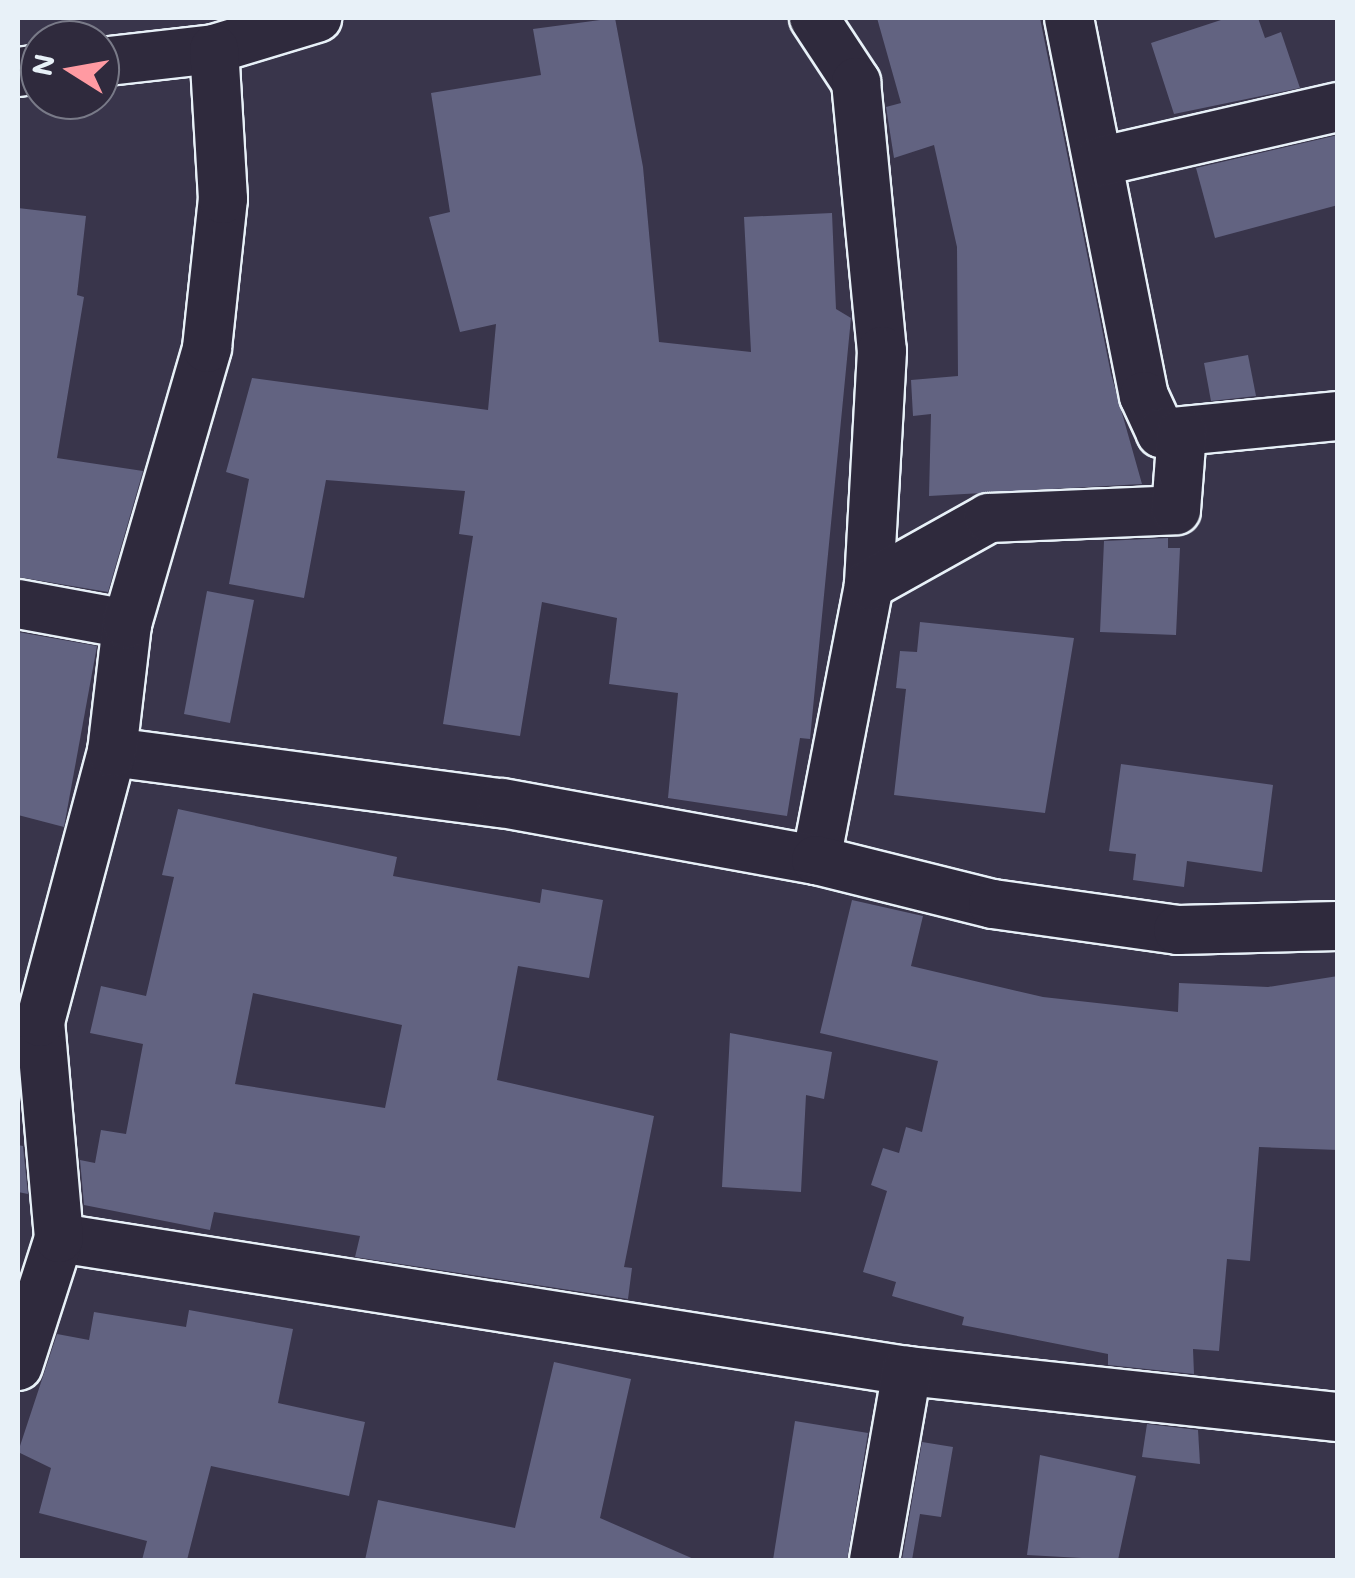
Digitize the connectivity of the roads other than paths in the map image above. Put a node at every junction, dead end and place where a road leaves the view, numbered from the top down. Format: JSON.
{"nodes":[{"id":1,"x":317,"y":18,"type":"edge"},
{"id":2,"x":814,"y":18,"type":"edge"},
{"id":3,"x":1069,"y":18,"type":"edge"},
{"id":4,"x":214,"y":50,"type":"junction"},
{"id":5,"x":120,"y":60,"type":"edge"},
{"id":6,"x":1338,"y":107,"type":"edge"},
{"id":7,"x":1098,"y":162,"type":"junction"},
{"id":8,"x":1338,"y":416,"type":"edge"},
{"id":9,"x":1182,"y":432,"type":"junction"},
{"id":10,"x":869,"y":585,"type":"junction"},
{"id":11,"x":18,"y":604,"type":"edge"},
{"id":12,"x":127,"y":624,"type":"junction"},
{"id":13,"x":112,"y":752,"type":"junction"},
{"id":14,"x":816,"y":860,"type":"junction"},
{"id":15,"x":1338,"y":926,"type":"edge"},
{"id":16,"x":58,"y":1238,"type":"junction"},
{"id":17,"x":18,"y":1366,"type":"edge"},
{"id":18,"x":907,"y":1370,"type":"junction"},
{"id":19,"x":1338,"y":1417,"type":"edge"},
{"id":20,"x":874,"y":1560,"type":"edge"}],
"edges":[{"from":1,"to":4,"type":"street"},
{"from":2,"to":10,"type":"street"},
{"from":3,"to":7,"type":"street"},
{"from":4,"to":5,"type":"street"},
{"from":4,"to":12,"type":"street"},
{"from":6,"to":7,"type":"street"},
{"from":7,"to":9,"type":"street"},
{"from":8,"to":9,"type":"street"},
{"from":9,"to":10,"type":"street"},
{"from":10,"to":14,"type":"street"},
{"from":11,"to":12,"type":"street"},
{"from":12,"to":13,"type":"street"},
{"from":13,"to":14,"type":"street"},
{"from":13,"to":16,"type":"street"},
{"from":14,"to":15,"type":"street"},
{"from":16,"to":17,"type":"street"},
{"from":16,"to":18,"type":"street"},
{"from":18,"to":19,"type":"street"},
{"from":18,"to":20,"type":"street"}]}
